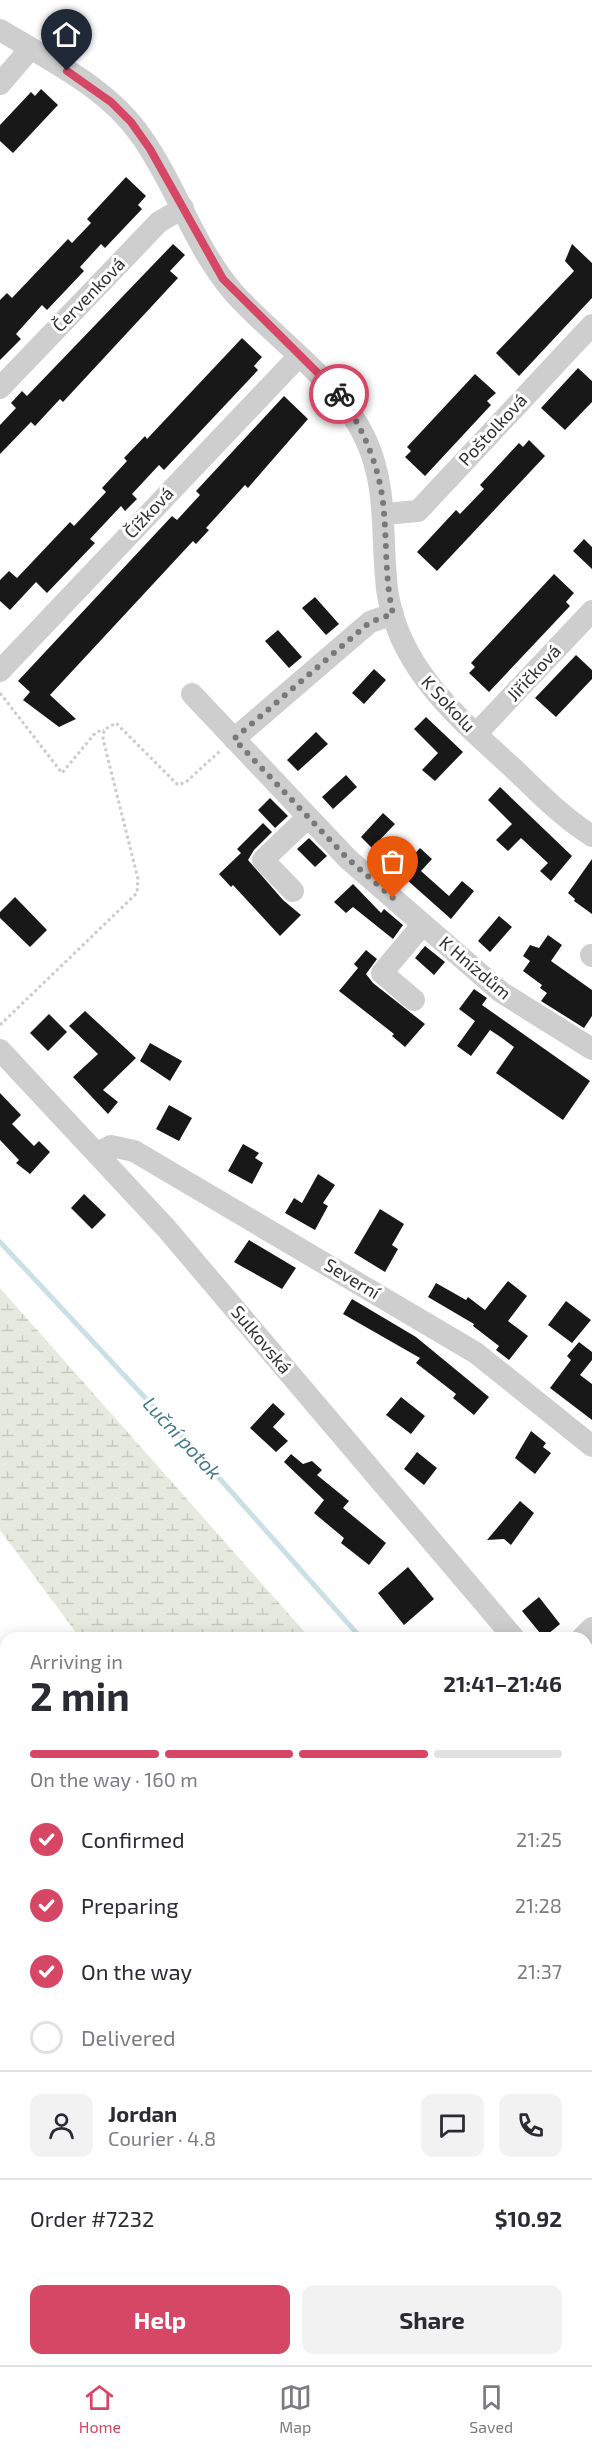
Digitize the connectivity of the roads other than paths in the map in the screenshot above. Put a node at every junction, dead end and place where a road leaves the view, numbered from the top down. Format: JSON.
{"nodes":[{"id":1,"x":0,"y":30,"type":"edge"},
{"id":2,"x":30,"y":48,"type":"junction"},
{"id":3,"x":0,"y":84,"type":"edge"},
{"id":4,"x":183,"y":208,"type":"junction"},
{"id":5,"x":592,"y":325,"type":"edge"},
{"id":6,"x":299,"y":356,"type":"junction"},
{"id":7,"x":0,"y":388,"type":"edge"},
{"id":8,"x":385,"y":514,"type":"junction"},
{"id":9,"x":592,"y":611,"type":"edge"},
{"id":10,"x":393,"y":614,"type":"junction"},
{"id":11,"x":0,"y":671,"type":"edge"},
{"id":12,"x":192,"y":694,"type":"dead end"},
{"id":13,"x":476,"y":734,"type":"junction"},
{"id":14,"x":234,"y":739,"type":"junction"},
{"id":15,"x":308,"y":817,"type":"junction"},
{"id":16,"x":592,"y":836,"type":"edge"},
{"id":17,"x":293,"y":891,"type":"dead end"},
{"id":18,"x":423,"y":924,"type":"junction"},
{"id":19,"x":414,"y":1000,"type":"dead end"},
{"id":20,"x":592,"y":1049,"type":"edge"},
{"id":21,"x":0,"y":1050,"type":"edge"},
{"id":22,"x":98,"y":1153,"type":"junction"},
{"id":23,"x":592,"y":1446,"type":"edge"},
{"id":24,"x":509,"y":1632,"type":"edge"}],
"edges":[{"from":1,"to":2,"type":"street","name":"K Sokolu"},
{"from":2,"to":3,"type":"street"},
{"from":2,"to":4,"type":"street","name":"K Sokolu"},
{"from":4,"to":6,"type":"street","name":"K Sokolu"},
{"from":4,"to":7,"type":"street","name":"Červenková"},
{"from":5,"to":8,"type":"street","name":"Poštolková"},
{"from":6,"to":8,"type":"street","name":"K Sokolu"},
{"from":6,"to":11,"type":"street","name":"Čížková"},
{"from":8,"to":10,"type":"street","name":"K Sokolu"},
{"from":9,"to":13,"type":"street","name":"Jiřičková"},
{"from":10,"to":13,"type":"street","name":"K Sokolu"},
{"from":10,"to":14,"type":"street"},
{"from":12,"to":14,"type":"street","name":"K Hnízdům"},
{"from":13,"to":16,"type":"street","name":"K Sokolu"},
{"from":14,"to":15,"type":"street","name":"K Hnízdům"},
{"from":15,"to":17,"type":"street"},
{"from":15,"to":18,"type":"street","name":"K Hnízdům"},
{"from":18,"to":19,"type":"street"},
{"from":18,"to":20,"type":"street","name":"K Hnízdům"},
{"from":21,"to":22,"type":"street","name":"Sulkovská"},
{"from":22,"to":23,"type":"street","name":"Severní"},
{"from":22,"to":24,"type":"street","name":"Sulkovská"}]}
